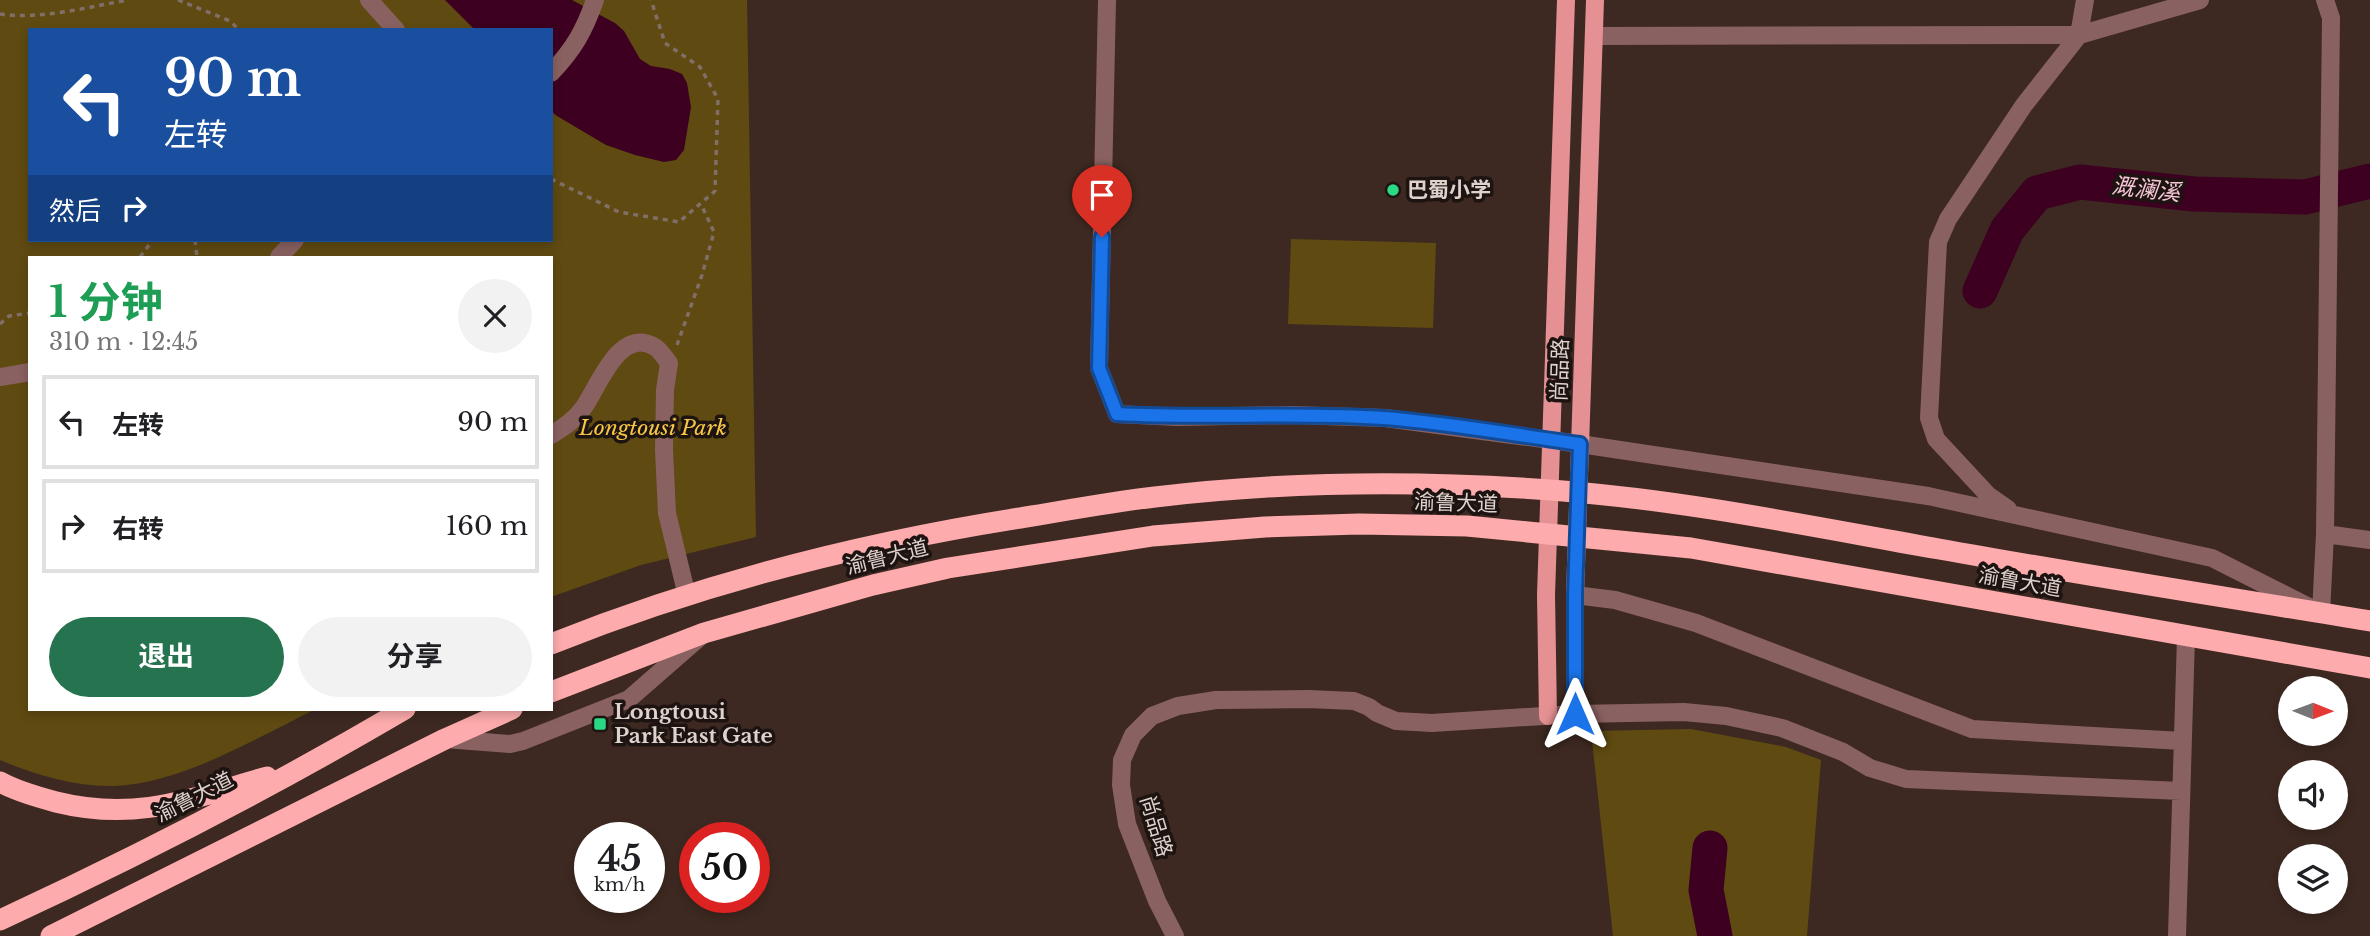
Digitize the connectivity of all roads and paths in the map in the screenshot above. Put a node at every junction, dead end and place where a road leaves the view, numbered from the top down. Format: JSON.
{"nodes":[{"id":1,"x":128,"y":0,"type":"edge"},
{"id":2,"x":178,"y":0,"type":"edge"},
{"id":3,"x":369,"y":0,"type":"edge"},
{"id":4,"x":595,"y":0,"type":"edge"},
{"id":5,"x":651,"y":0,"type":"edge"},
{"id":6,"x":1107,"y":0,"type":"edge"},
{"id":7,"x":1566,"y":0,"type":"edge"},
{"id":8,"x":1595,"y":0,"type":"edge"},
{"id":9,"x":2085,"y":0,"type":"edge"},
{"id":10,"x":2200,"y":0,"type":"edge"},
{"id":11,"x":2325,"y":0,"type":"edge"},
{"id":12,"x":0,"y":14,"type":"edge"},
{"id":13,"x":237,"y":28,"type":"edge"},
{"id":14,"x":394,"y":28,"type":"edge"},
{"id":15,"x":2078,"y":35,"type":"junction"},
{"id":16,"x":1594,"y":36,"type":"junction"},
{"id":17,"x":553,"y":71,"type":"edge"},
{"id":18,"x":553,"y":179,"type":"edge"},
{"id":19,"x":701,"y":204,"type":"junction"},
{"id":20,"x":151,"y":242,"type":"edge"},
{"id":21,"x":293,"y":242,"type":"edge"},
{"id":22,"x":141,"y":256,"type":"edge"},
{"id":23,"x":280,"y":256,"type":"edge"},
{"id":24,"x":28,"y":313,"type":"edge"},
{"id":25,"x":0,"y":324,"type":"edge"},
{"id":26,"x":670,"y":363,"type":"junction"},
{"id":27,"x":28,"y":372,"type":"edge"},
{"id":28,"x":0,"y":377,"type":"edge"},
{"id":29,"x":553,"y":434,"type":"edge"},
{"id":30,"x":1552,"y":440,"type":"junction"},
{"id":31,"x":1580,"y":444,"type":"junction"},
{"id":32,"x":2014,"y":513,"type":"junction"},
{"id":33,"x":2325,"y":534,"type":"junction"},
{"id":34,"x":2370,"y":540,"type":"edge"},
{"id":35,"x":1575,"y":595,"type":"junction"},
{"id":36,"x":687,"y":596,"type":"junction"},
{"id":37,"x":2321,"y":613,"type":"junction"},
{"id":38,"x":2370,"y":621,"type":"edge"},
{"id":39,"x":704,"y":633,"type":"junction"},
{"id":40,"x":2186,"y":637,"type":"junction"},
{"id":41,"x":553,"y":643,"type":"edge"},
{"id":42,"x":2370,"y":668,"type":"edge"},
{"id":43,"x":553,"y":691,"type":"edge"},
{"id":44,"x":402,"y":711,"type":"edge"},
{"id":45,"x":508,"y":711,"type":"edge"},
{"id":46,"x":1575,"y":714,"type":"junction"},
{"id":47,"x":1548,"y":716,"type":"junction"},
{"id":48,"x":445,"y":739,"type":"junction"},
{"id":49,"x":2182,"y":741,"type":"junction"},
{"id":50,"x":312,"y":764,"type":"junction"},
{"id":51,"x":0,"y":782,"type":"edge"},
{"id":52,"x":2181,"y":791,"type":"junction"},
{"id":53,"x":111,"y":906,"type":"junction"},
{"id":54,"x":0,"y":920,"type":"edge"},
{"id":55,"x":51,"y":936,"type":"edge"},
{"id":56,"x":66,"y":936,"type":"edge"},
{"id":57,"x":1175,"y":936,"type":"edge"},
{"id":58,"x":2177,"y":936,"type":"edge"}],
"edges":[{"from":1,"to":12,"type":"path"},
{"from":2,"to":13,"type":"path"},
{"from":3,"to":14,"type":"street"},
{"from":4,"to":17,"type":"street"},
{"from":5,"to":19,"type":"path"},
{"from":6,"to":30,"type":"street"},
{"from":7,"to":30,"type":"main road","name":"尚品路"},
{"from":8,"to":16,"type":"main road","name":"尚品路"},
{"from":9,"to":15,"type":"street"},
{"from":10,"to":15,"type":"street"},
{"from":11,"to":33,"type":"street"},
{"from":15,"to":16,"type":"street"},
{"from":15,"to":32,"type":"street"},
{"from":16,"to":31,"type":"main road","name":"尚品路"},
{"from":18,"to":19,"type":"path"},
{"from":19,"to":26,"type":"path"},
{"from":20,"to":22,"type":"path"},
{"from":21,"to":23,"type":"street"},
{"from":24,"to":25,"type":"path"},
{"from":26,"to":29,"type":"street"},
{"from":26,"to":36,"type":"street"},
{"from":27,"to":28,"type":"street"},
{"from":30,"to":31,"type":"street"},
{"from":30,"to":47,"type":"main road","name":"尚品路"},
{"from":31,"to":32,"type":"street"},
{"from":31,"to":35,"type":"main road","name":"尚品路"},
{"from":32,"to":37,"type":"street"},
{"from":33,"to":34,"type":"street"},
{"from":33,"to":37,"type":"street"},
{"from":35,"to":46,"type":"main road","name":"尚品路"},
{"from":35,"to":49,"type":"street"},
{"from":36,"to":37,"type":"highway","name":"渝鲁大道"},
{"from":36,"to":41,"type":"highway","name":"渝鲁大道"},
{"from":37,"to":38,"type":"highway","name":"渝鲁大道"},
{"from":39,"to":40,"type":"highway","name":"渝鲁大道"},
{"from":39,"to":43,"type":"highway","name":"渝鲁大道"},
{"from":39,"to":48,"type":"street"},
{"from":40,"to":42,"type":"highway","name":"渝鲁大道"},
{"from":40,"to":49,"type":"street"},
{"from":44,"to":50,"type":"highway","name":"渝鲁大道"},
{"from":45,"to":48,"type":"highway"},
{"from":46,"to":47,"type":"street","name":"尚品路"},
{"from":46,"to":52,"type":"street"},
{"from":47,"to":57,"type":"street","name":"尚品路"},
{"from":48,"to":53,"type":"highway"},
{"from":49,"to":52,"type":"street"},
{"from":50,"to":51,"type":"highway"},
{"from":50,"to":54,"type":"highway","name":"渝鲁大道"},
{"from":52,"to":58,"type":"street"},
{"from":53,"to":55,"type":"highway"},
{"from":53,"to":56,"type":"main road"}]}
